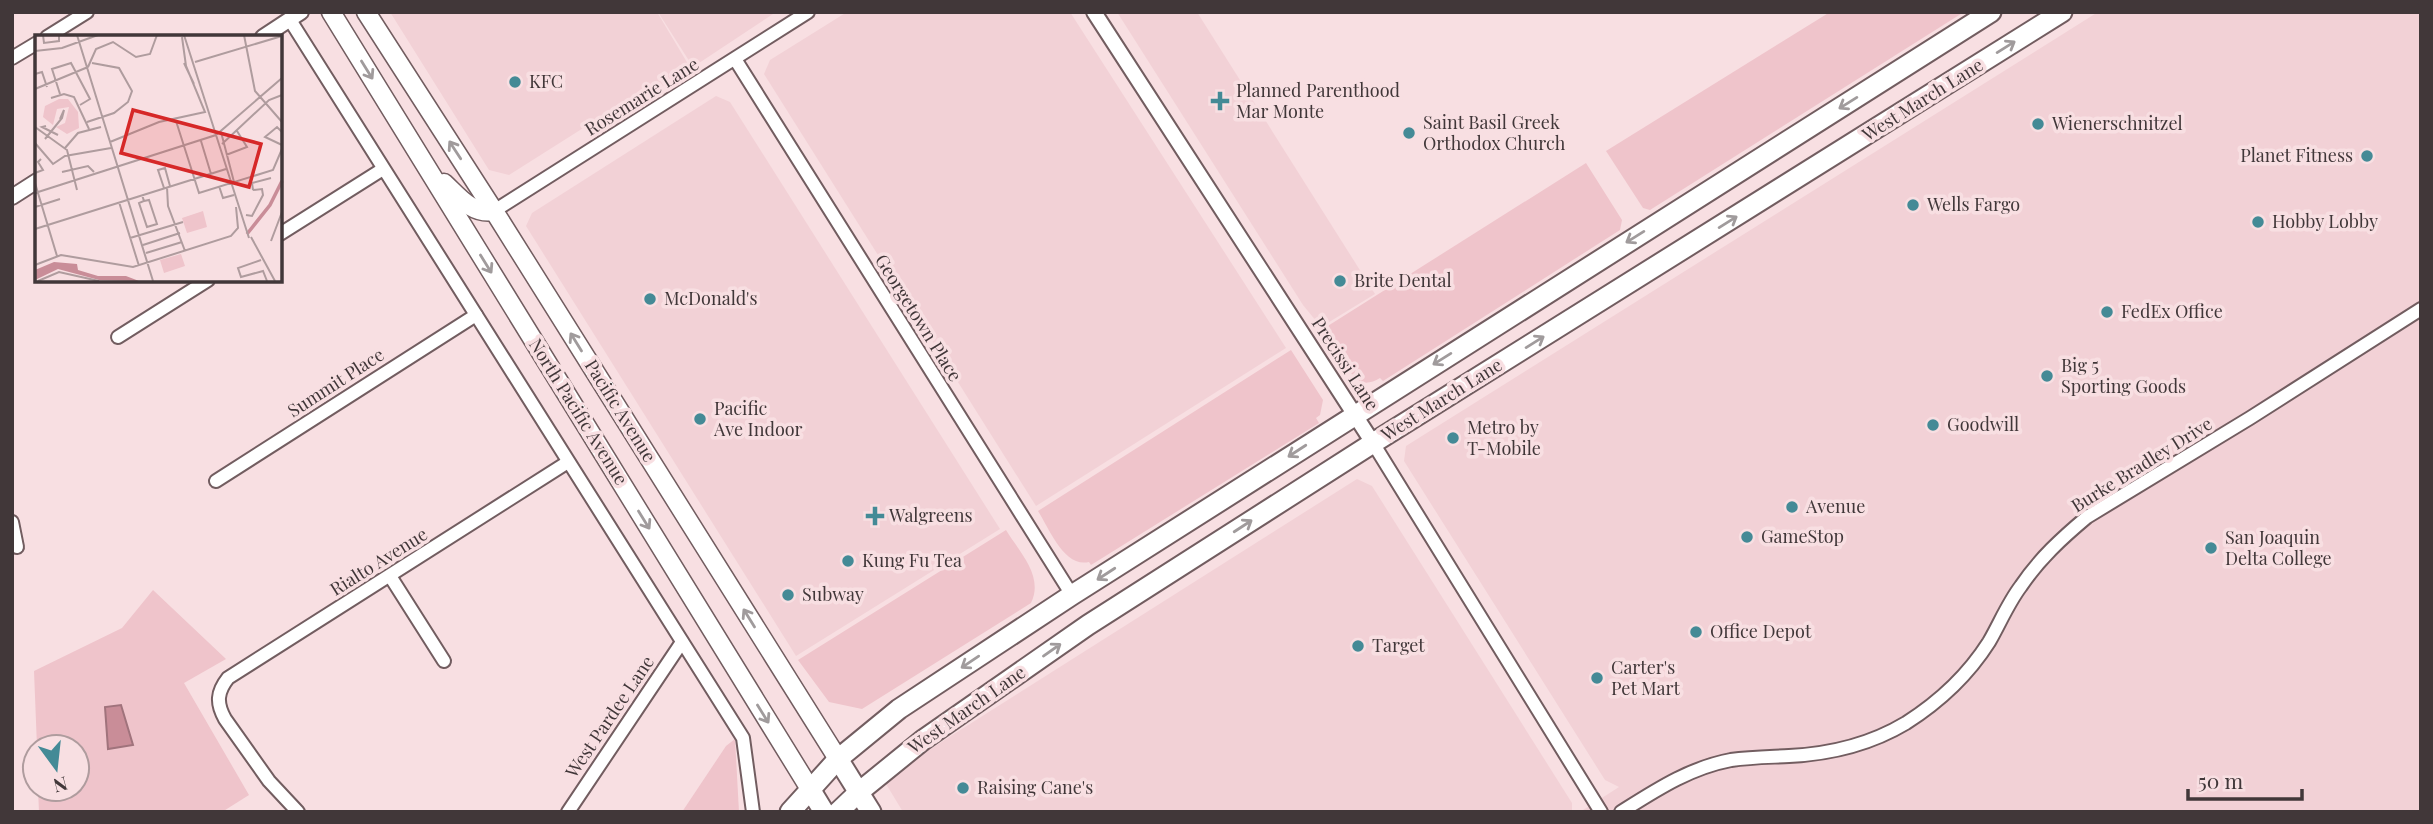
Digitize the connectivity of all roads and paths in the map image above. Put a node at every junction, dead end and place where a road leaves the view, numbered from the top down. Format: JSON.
{"nodes":[{"id":1,"x":87,"y":12,"type":"edge"},
{"id":2,"x":331,"y":12,"type":"edge"},
{"id":3,"x":366,"y":12,"type":"edge"},
{"id":4,"x":808,"y":12,"type":"edge"},
{"id":5,"x":1094,"y":12,"type":"edge"},
{"id":6,"x":1991,"y":12,"type":"edge"},
{"id":7,"x":2062,"y":12,"type":"edge"},
{"id":8,"x":296,"y":16,"type":"edge"},
{"id":9,"x":50,"y":35,"type":"edge"},
{"id":10,"x":266,"y":35,"type":"edge"},
{"id":11,"x":35,"y":44,"type":"edge"},
{"id":12,"x":12,"y":58,"type":"edge"},
{"id":13,"x":735,"y":59,"type":"junction"},
{"id":14,"x":426,"y":166,"type":"junction"},
{"id":15,"x":383,"y":169,"type":"junction"},
{"id":16,"x":35,"y":182,"type":"edge"},
{"id":17,"x":12,"y":197,"type":"edge"},
{"id":18,"x":494,"y":211,"type":"junction"},
{"id":19,"x":282,"y":233,"type":"edge"},
{"id":20,"x":205,"y":282,"type":"edge"},
{"id":21,"x":2421,"y":309,"type":"edge"},
{"id":22,"x":475,"y":315,"type":"junction"},
{"id":23,"x":118,"y":337,"type":"dead end"},
{"id":24,"x":1355,"y":415,"type":"junction"},
{"id":25,"x":1373,"y":443,"type":"junction"},
{"id":26,"x":568,"y":462,"type":"junction"},
{"id":27,"x":216,"y":481,"type":"dead end"},
{"id":28,"x":12,"y":522,"type":"edge"},
{"id":29,"x":18,"y":547,"type":"dead end"},
{"id":30,"x":390,"y":576,"type":"junction"},
{"id":31,"x":1072,"y":595,"type":"junction"},
{"id":32,"x":682,"y":642,"type":"junction"},
{"id":33,"x":444,"y":661,"type":"dead end"},
{"id":34,"x":838,"y":759,"type":"junction"},
{"id":35,"x":810,"y":789,"type":"junction"},
{"id":36,"x":859,"y":792,"type":"junction"},
{"id":37,"x":298,"y":812,"type":"edge"},
{"id":38,"x":568,"y":812,"type":"edge"},
{"id":39,"x":753,"y":812,"type":"edge"},
{"id":40,"x":790,"y":812,"type":"edge"},
{"id":41,"x":824,"y":812,"type":"edge"},
{"id":42,"x":838,"y":812,"type":"edge"},
{"id":43,"x":871,"y":812,"type":"edge"},
{"id":44,"x":1601,"y":812,"type":"edge"},
{"id":45,"x":1621,"y":812,"type":"edge"}],
"edges":[{"from":1,"to":9,"type":"street"},
{"from":2,"to":14,"type":"main road","name":"North Pacific Avenue","one_way":true},
{"from":18,"to":3,"type":"main road","name":"Pacific Avenue","one_way":true},
{"from":4,"to":13,"type":"street","name":"Rosemarie Lane"},
{"from":5,"to":24,"type":"street","name":"Precissi Lane"},
{"from":6,"to":24,"type":"main road","name":"West March Lane","one_way":true},
{"from":25,"to":7,"type":"main road","name":"West March Lane","one_way":true},
{"from":8,"to":10,"type":"street"},
{"from":8,"to":15,"type":"street"},
{"from":11,"to":12,"type":"street"},
{"from":13,"to":18,"type":"street","name":"Rosemarie Lane"},
{"from":13,"to":31,"type":"street","name":"Georgetown Place"},
{"from":14,"to":18,"type":"main road"},
{"from":14,"to":35,"type":"main road","name":"North Pacific Avenue","one_way":true},
{"from":15,"to":19,"type":"street"},
{"from":15,"to":22,"type":"street"},
{"from":16,"to":17,"type":"street"},
{"from":34,"to":18,"type":"main road","name":"Pacific Avenue","one_way":true},
{"from":20,"to":23,"type":"street"},
{"from":21,"to":45,"type":"street","name":"Burke Bradley Drive"},
{"from":22,"to":26,"type":"street"},
{"from":22,"to":27,"type":"street","name":"Summit Place"},
{"from":24,"to":25,"type":"street","name":"Precissi Lane"},
{"from":24,"to":31,"type":"main road","name":"West March Lane","one_way":true},
{"from":36,"to":25,"type":"main road","name":"West March Lane","one_way":true},
{"from":25,"to":44,"type":"street","name":"Precissi Lane"},
{"from":26,"to":30,"type":"street","name":"Rialto Avenue"},
{"from":26,"to":32,"type":"street"},
{"from":28,"to":29,"type":"street"},
{"from":30,"to":33,"type":"street"},
{"from":30,"to":37,"type":"street","name":"Rialto Avenue"},
{"from":31,"to":34,"type":"main road","name":"West March Lane","one_way":true},
{"from":32,"to":38,"type":"street","name":"West Pardee Lane"},
{"from":32,"to":39,"type":"street"},
{"from":34,"to":35,"type":"main road","name":"West March Lane"},
{"from":34,"to":36,"type":"main road","name":"Pacific Avenue"},
{"from":35,"to":40,"type":"main road","name":"West March Lane"},
{"from":35,"to":41,"type":"main road","name":"North Pacific Avenue"},
{"from":36,"to":42,"type":"main road","name":"West March Lane"},
{"from":36,"to":43,"type":"main road","name":"Pacific Avenue"}]}
